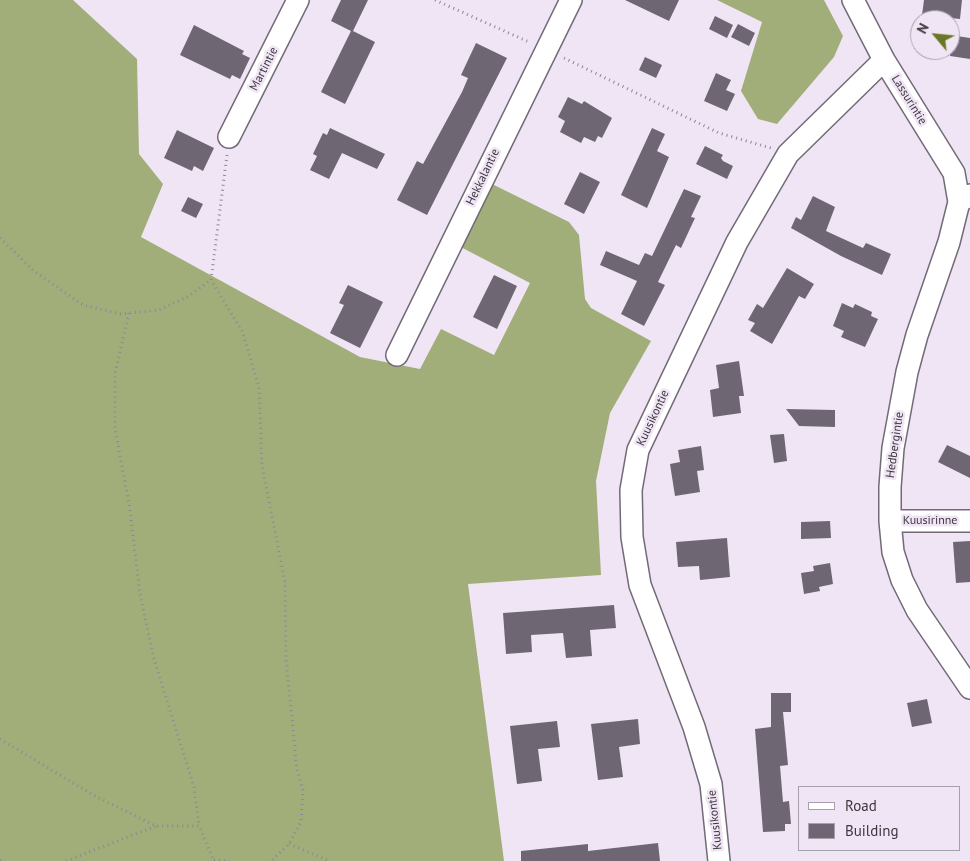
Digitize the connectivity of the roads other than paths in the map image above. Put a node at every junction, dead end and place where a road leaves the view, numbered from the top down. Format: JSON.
{"nodes":[{"id":1,"x":298,"y":0,"type":"edge"},
{"id":2,"x":571,"y":0,"type":"edge"},
{"id":3,"x":853,"y":0,"type":"edge"},
{"id":4,"x":884,"y":60,"type":"junction"},
{"id":5,"x":229,"y":137,"type":"road end"},
{"id":6,"x":965,"y":198,"type":"edge"},
{"id":7,"x":397,"y":355,"type":"dead end"},
{"id":8,"x":890,"y":521,"type":"junction"},
{"id":9,"x":970,"y":521,"type":"edge"},
{"id":10,"x":970,"y":688,"type":"edge"},
{"id":11,"x":719,"y":861,"type":"edge"}],
"edges":[{"from":1,"to":5,"type":"street","name":"Martintie"},
{"from":2,"to":7,"type":"street","name":"Hekkalantie"},
{"from":3,"to":4,"type":"street","name":"Lassurintie"},
{"from":4,"to":6,"type":"street","name":"Lassurintie"},
{"from":4,"to":11,"type":"street","name":"Kuusikontie"},
{"from":6,"to":8,"type":"street","name":"Hedbergintie"},
{"from":8,"to":9,"type":"street","name":"Kuusirinne"},
{"from":8,"to":10,"type":"street","name":"Hedbergintie"}]}
